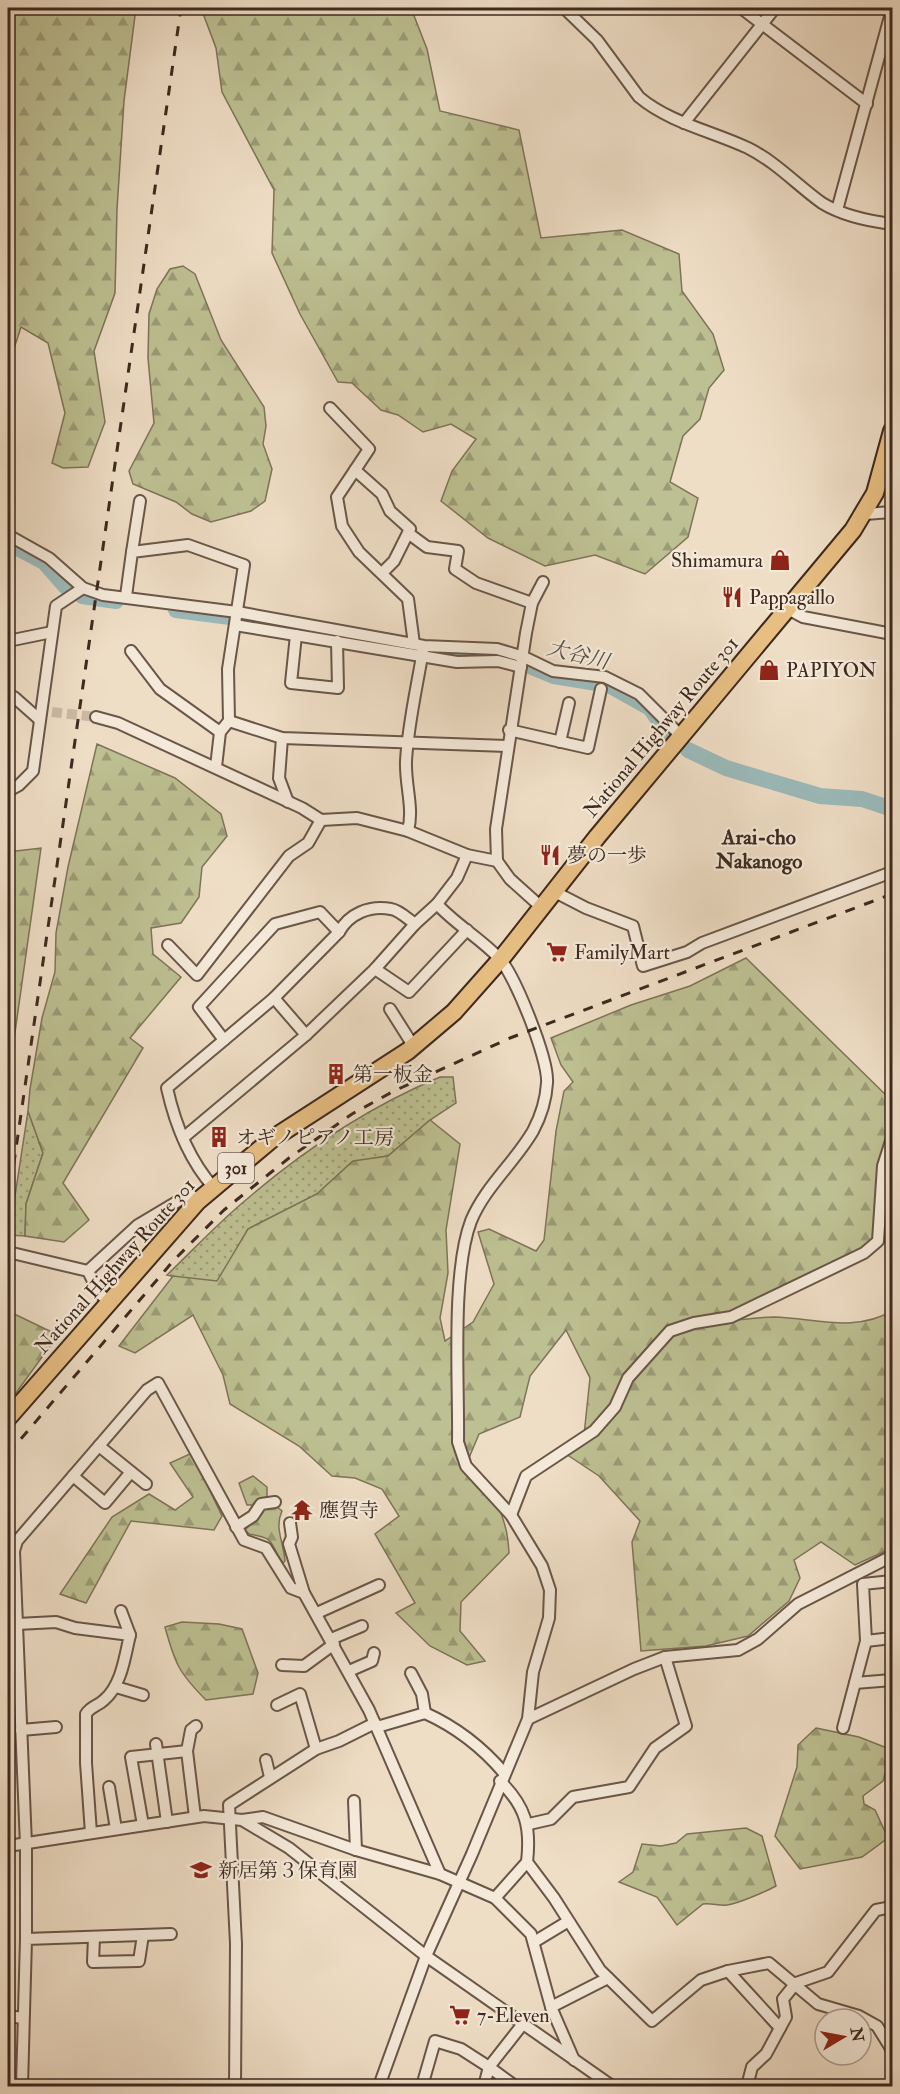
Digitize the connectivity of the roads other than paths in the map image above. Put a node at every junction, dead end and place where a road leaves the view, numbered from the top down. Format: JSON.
{"nodes":[{"id":1,"x":564,"y":8,"type":"edge"},
{"id":2,"x":741,"y":8,"type":"edge"},
{"id":3,"x":775,"y":8,"type":"edge"},
{"id":4,"x":892,"y":9,"type":"edge"},
{"id":5,"x":762,"y":24,"type":"junction"},
{"id":6,"x":867,"y":104,"type":"junction"},
{"id":7,"x":684,"y":123,"type":"junction"},
{"id":8,"x":837,"y":210,"type":"junction"},
{"id":9,"x":892,"y":224,"type":"edge"},
{"id":10,"x":330,"y":408,"type":"dead end"},
{"id":11,"x":892,"y":430,"type":"edge"},
{"id":12,"x":355,"y":470,"type":"junction"},
{"id":13,"x":140,"y":501,"type":"dead end"},
{"id":14,"x":892,"y":512,"type":"edge"},
{"id":15,"x":865,"y":514,"type":"junction"},
{"id":16,"x":408,"y":533,"type":"junction"},
{"id":17,"x":8,"y":535,"type":"edge"},
{"id":18,"x":132,"y":552,"type":"junction"},
{"id":19,"x":382,"y":573,"type":"junction"},
{"id":20,"x":543,"y":582,"type":"dead end"},
{"id":21,"x":83,"y":588,"type":"junction"},
{"id":22,"x":126,"y":596,"type":"junction"},
{"id":23,"x":531,"y":603,"type":"junction"},
{"id":24,"x":788,"y":609,"type":"junction"},
{"id":25,"x":237,"y":612,"type":"junction"},
{"id":26,"x":235,"y":625,"type":"junction"},
{"id":27,"x":892,"y":631,"type":"edge"},
{"id":28,"x":52,"y":632,"type":"junction"},
{"id":29,"x":296,"y":635,"type":"junction"},
{"id":30,"x":8,"y":641,"type":"edge"},
{"id":31,"x":337,"y":641,"type":"junction"},
{"id":32,"x":420,"y":649,"type":"junction"},
{"id":33,"x":130,"y":651,"type":"dead end"},
{"id":34,"x":523,"y":662,"type":"junction"},
{"id":35,"x":601,"y":690,"type":"dead end"},
{"id":36,"x":14,"y":697,"type":"dead end"},
{"id":37,"x":569,"y":703,"type":"dead end"},
{"id":38,"x":44,"y":714,"type":"junction"},
{"id":39,"x":96,"y":717,"type":"tunnel mouth"},
{"id":40,"x":229,"y":721,"type":"junction"},
{"id":41,"x":509,"y":730,"type":"junction"},
{"id":42,"x":220,"y":732,"type":"junction"},
{"id":43,"x":282,"y":738,"type":"junction"},
{"id":44,"x":408,"y":741,"type":"junction"},
{"id":45,"x":677,"y":741,"type":"junction"},
{"id":46,"x":560,"y":742,"type":"junction"},
{"id":47,"x":507,"y":746,"type":"junction"},
{"id":48,"x":216,"y":768,"type":"junction"},
{"id":49,"x":8,"y":791,"type":"edge"},
{"id":50,"x":288,"y":802,"type":"junction"},
{"id":51,"x":321,"y":820,"type":"junction"},
{"id":52,"x":408,"y":831,"type":"junction"},
{"id":53,"x":467,"y":855,"type":"junction"},
{"id":54,"x":497,"y":861,"type":"junction"},
{"id":55,"x":892,"y":872,"type":"edge"},
{"id":56,"x":553,"y":891,"type":"junction"},
{"id":57,"x":437,"y":904,"type":"junction"},
{"id":58,"x":540,"y":906,"type":"junction"},
{"id":59,"x":415,"y":924,"type":"junction"},
{"id":60,"x":467,"y":930,"type":"junction"},
{"id":61,"x":339,"y":932,"type":"junction"},
{"id":62,"x":168,"y":945,"type":"dead end"},
{"id":63,"x":501,"y":959,"type":"junction"},
{"id":64,"x":375,"y":969,"type":"junction"},
{"id":65,"x":274,"y":998,"type":"junction"},
{"id":66,"x":390,"y":1009,"type":"dead end"},
{"id":67,"x":306,"y":1035,"type":"junction"},
{"id":68,"x":224,"y":1040,"type":"junction"},
{"id":69,"x":414,"y":1047,"type":"junction"},
{"id":70,"x":183,"y":1138,"type":"junction"},
{"id":71,"x":892,"y":1138,"type":"edge"},
{"id":72,"x":888,"y":1169,"type":"edge"},
{"id":73,"x":214,"y":1188,"type":"junction"},
{"id":74,"x":198,"y":1201,"type":"junction"},
{"id":75,"x":8,"y":1252,"type":"edge"},
{"id":76,"x":88,"y":1271,"type":"junction"},
{"id":77,"x":108,"y":1301,"type":"junction"},
{"id":78,"x":8,"y":1418,"type":"edge"},
{"id":79,"x":99,"y":1446,"type":"junction"},
{"id":80,"x":131,"y":1472,"type":"junction"},
{"id":81,"x":73,"y":1476,"type":"junction"},
{"id":82,"x":146,"y":1484,"type":"dead end"},
{"id":83,"x":275,"y":1502,"type":"dead end"},
{"id":84,"x":511,"y":1515,"type":"junction"},
{"id":85,"x":290,"y":1523,"type":"dead end"},
{"id":86,"x":236,"y":1527,"type":"junction"},
{"id":87,"x":892,"y":1556,"type":"edge"},
{"id":88,"x":892,"y":1581,"type":"edge"},
{"id":89,"x":379,"y":1585,"type":"dead end"},
{"id":90,"x":304,"y":1593,"type":"junction"},
{"id":91,"x":121,"y":1611,"type":"dead end"},
{"id":92,"x":317,"y":1613,"type":"junction"},
{"id":93,"x":17,"y":1624,"type":"junction"},
{"id":94,"x":362,"y":1626,"type":"dead end"},
{"id":95,"x":129,"y":1635,"type":"junction"},
{"id":96,"x":892,"y":1638,"type":"edge"},
{"id":97,"x":333,"y":1641,"type":"junction"},
{"id":98,"x":866,"y":1641,"type":"junction"},
{"id":99,"x":374,"y":1653,"type":"dead end"},
{"id":100,"x":665,"y":1657,"type":"junction"},
{"id":101,"x":282,"y":1665,"type":"dead end"},
{"id":102,"x":349,"y":1671,"type":"junction"},
{"id":103,"x":411,"y":1673,"type":"dead end"},
{"id":104,"x":892,"y":1680,"type":"edge"},
{"id":105,"x":855,"y":1683,"type":"junction"},
{"id":106,"x":116,"y":1687,"type":"junction"},
{"id":107,"x":143,"y":1695,"type":"dead end"},
{"id":108,"x":277,"y":1705,"type":"dead end"},
{"id":109,"x":425,"y":1713,"type":"junction"},
{"id":110,"x":528,"y":1719,"type":"junction"},
{"id":111,"x":376,"y":1725,"type":"junction"},
{"id":112,"x":196,"y":1726,"type":"dead end"},
{"id":113,"x":56,"y":1727,"type":"dead end"},
{"id":114,"x":843,"y":1728,"type":"dead end"},
{"id":115,"x":21,"y":1730,"type":"junction"},
{"id":116,"x":156,"y":1749,"type":"junction"},
{"id":117,"x":316,"y":1749,"type":"junction"},
{"id":118,"x":187,"y":1750,"type":"junction"},
{"id":119,"x":266,"y":1760,"type":"dead end"},
{"id":120,"x":270,"y":1777,"type":"junction"},
{"id":121,"x":502,"y":1777,"type":"junction"},
{"id":122,"x":109,"y":1787,"type":"dead end"},
{"id":123,"x":354,"y":1801,"type":"dead end"},
{"id":124,"x":195,"y":1817,"type":"junction"},
{"id":125,"x":229,"y":1817,"type":"junction"},
{"id":126,"x":242,"y":1820,"type":"junction"},
{"id":127,"x":167,"y":1821,"type":"junction"},
{"id":128,"x":529,"y":1824,"type":"junction"},
{"id":129,"x":143,"y":1825,"type":"junction"},
{"id":130,"x":116,"y":1830,"type":"junction"},
{"id":131,"x":92,"y":1833,"type":"junction"},
{"id":132,"x":26,"y":1845,"type":"junction"},
{"id":133,"x":8,"y":1846,"type":"edge"},
{"id":134,"x":356,"y":1850,"type":"junction"},
{"id":135,"x":527,"y":1862,"type":"junction"},
{"id":136,"x":440,"y":1874,"type":"junction"},
{"id":137,"x":459,"y":1881,"type":"junction"},
{"id":138,"x":495,"y":1898,"type":"junction"},
{"id":139,"x":892,"y":1907,"type":"edge"},
{"id":140,"x":567,"y":1922,"type":"junction"},
{"id":141,"x":171,"y":1934,"type":"dead end"},
{"id":142,"x":143,"y":1935,"type":"junction"},
{"id":143,"x":94,"y":1937,"type":"junction"},
{"id":144,"x":26,"y":1939,"type":"junction"},
{"id":145,"x":534,"y":1942,"type":"junction"},
{"id":146,"x":426,"y":1956,"type":"junction"},
{"id":147,"x":728,"y":1971,"type":"junction"},
{"id":148,"x":608,"y":1978,"type":"junction"},
{"id":149,"x":796,"y":1983,"type":"junction"},
{"id":150,"x":552,"y":2007,"type":"junction"},
{"id":151,"x":8,"y":2016,"type":"edge"},
{"id":152,"x":23,"y":2018,"type":"junction"},
{"id":153,"x":522,"y":2025,"type":"junction"},
{"id":154,"x":780,"y":2028,"type":"junction"},
{"id":155,"x":892,"y":2050,"type":"edge"},
{"id":156,"x":576,"y":2062,"type":"junction"},
{"id":157,"x":489,"y":2067,"type":"junction"},
{"id":158,"x":22,"y":2086,"type":"edge"},
{"id":159,"x":236,"y":2086,"type":"edge"},
{"id":160,"x":379,"y":2086,"type":"edge"},
{"id":161,"x":422,"y":2086,"type":"edge"},
{"id":162,"x":484,"y":2086,"type":"edge"},
{"id":163,"x":515,"y":2086,"type":"edge"},
{"id":164,"x":612,"y":2086,"type":"edge"},
{"id":165,"x":747,"y":2086,"type":"edge"}],
"edges":[{"from":1,"to":7,"type":"street"},
{"from":2,"to":5,"type":"street"},
{"from":3,"to":5,"type":"street"},
{"from":4,"to":6,"type":"street"},
{"from":5,"to":6,"type":"street"},
{"from":5,"to":7,"type":"street"},
{"from":6,"to":8,"type":"street"},
{"from":7,"to":8,"type":"street"},
{"from":8,"to":9,"type":"street"},
{"from":10,"to":12,"type":"street"},
{"from":11,"to":15,"type":"highway","name":"National Highway Route 301","number":"301"},
{"from":12,"to":16,"type":"street"},
{"from":12,"to":19,"type":"street"},
{"from":13,"to":18,"type":"street"},
{"from":14,"to":15,"type":"street"},
{"from":15,"to":24,"type":"highway","name":"National Highway Route 301","number":"301"},
{"from":16,"to":19,"type":"street"},
{"from":16,"to":23,"type":"street"},
{"from":17,"to":21,"type":"street"},
{"from":18,"to":22,"type":"street"},
{"from":18,"to":25,"type":"street"},
{"from":19,"to":32,"type":"street"},
{"from":20,"to":23,"type":"street"},
{"from":21,"to":22,"type":"street"},
{"from":21,"to":28,"type":"street"},
{"from":22,"to":25,"type":"street"},
{"from":23,"to":34,"type":"street"},
{"from":24,"to":27,"type":"street"},
{"from":24,"to":45,"type":"highway","name":"National Highway Route 301","number":"301"},
{"from":25,"to":26,"type":"street"},
{"from":25,"to":32,"type":"street"},
{"from":26,"to":29,"type":"street"},
{"from":26,"to":40,"type":"street"},
{"from":28,"to":30,"type":"street"},
{"from":28,"to":38,"type":"street"},
{"from":29,"to":31,"type":"street"},
{"from":29,"to":31,"type":"street"},
{"from":31,"to":32,"type":"street"},
{"from":32,"to":34,"type":"street"},
{"from":32,"to":44,"type":"street"},
{"from":33,"to":42,"type":"street"},
{"from":34,"to":41,"type":"street"},
{"from":34,"to":45,"type":"street"},
{"from":35,"to":46,"type":"street"},
{"from":36,"to":38,"type":"street"},
{"from":37,"to":46,"type":"street"},
{"from":38,"to":49,"type":"street"},
{"from":39,"to":48,"type":"street"},
{"from":40,"to":42,"type":"street"},
{"from":40,"to":43,"type":"street"},
{"from":41,"to":46,"type":"street"},
{"from":41,"to":47,"type":"street"},
{"from":42,"to":48,"type":"street"},
{"from":43,"to":44,"type":"street"},
{"from":43,"to":50,"type":"street"},
{"from":44,"to":47,"type":"street"},
{"from":44,"to":52,"type":"street"},
{"from":45,"to":56,"type":"highway","name":"National Highway Route 301","number":"301"},
{"from":47,"to":54,"type":"street"},
{"from":48,"to":50,"type":"street"},
{"from":50,"to":51,"type":"street"},
{"from":51,"to":52,"type":"street"},
{"from":51,"to":62,"type":"street"},
{"from":52,"to":53,"type":"street"},
{"from":53,"to":54,"type":"street"},
{"from":53,"to":57,"type":"street"},
{"from":54,"to":58,"type":"street"},
{"from":55,"to":56,"type":"street"},
{"from":56,"to":58,"type":"highway","name":"National Highway Route 301","number":"301"},
{"from":57,"to":59,"type":"street"},
{"from":57,"to":60,"type":"street"},
{"from":58,"to":63,"type":"highway","name":"National Highway Route 301","number":"301"},
{"from":59,"to":61,"type":"street"},
{"from":59,"to":64,"type":"street"},
{"from":60,"to":63,"type":"street"},
{"from":60,"to":64,"type":"street"},
{"from":61,"to":65,"type":"street"},
{"from":61,"to":68,"type":"street"},
{"from":63,"to":69,"type":"highway","name":"National Highway Route 301","number":"301"},
{"from":63,"to":84,"type":"street"},
{"from":64,"to":67,"type":"street"},
{"from":65,"to":67,"type":"street"},
{"from":65,"to":68,"type":"street"},
{"from":66,"to":69,"type":"street"},
{"from":67,"to":70,"type":"street"},
{"from":68,"to":70,"type":"street"},
{"from":69,"to":73,"type":"highway","name":"National Highway Route 301","number":"301"},
{"from":70,"to":73,"type":"street"},
{"from":71,"to":72,"type":"street"},
{"from":72,"to":84,"type":"street"},
{"from":73,"to":74,"type":"highway","name":"National Highway Route 301","number":"301"},
{"from":74,"to":76,"type":"street"},
{"from":74,"to":77,"type":"highway","name":"National Highway Route 301","number":"301"},
{"from":75,"to":76,"type":"street"},
{"from":76,"to":77,"type":"street"},
{"from":77,"to":78,"type":"highway","name":"National Highway Route 301","number":"301"},
{"from":79,"to":80,"type":"street"},
{"from":79,"to":81,"type":"street"},
{"from":79,"to":86,"type":"street"},
{"from":80,"to":81,"type":"street"},
{"from":80,"to":82,"type":"street"},
{"from":81,"to":93,"type":"street"},
{"from":83,"to":86,"type":"street"},
{"from":84,"to":110,"type":"street"},
{"from":85,"to":90,"type":"street"},
{"from":86,"to":90,"type":"street"},
{"from":87,"to":100,"type":"street"},
{"from":88,"to":98,"type":"street"},
{"from":89,"to":92,"type":"street"},
{"from":90,"to":92,"type":"street"},
{"from":91,"to":95,"type":"street"},
{"from":92,"to":97,"type":"street"},
{"from":93,"to":95,"type":"street"},
{"from":93,"to":115,"type":"street"},
{"from":94,"to":97,"type":"street"},
{"from":95,"to":106,"type":"street"},
{"from":96,"to":98,"type":"street"},
{"from":97,"to":101,"type":"street"},
{"from":97,"to":102,"type":"street"},
{"from":98,"to":105,"type":"street"},
{"from":99,"to":102,"type":"street"},
{"from":100,"to":110,"type":"street"},
{"from":100,"to":128,"type":"street"},
{"from":102,"to":111,"type":"street"},
{"from":103,"to":109,"type":"street"},
{"from":104,"to":105,"type":"street"},
{"from":105,"to":114,"type":"street"},
{"from":106,"to":107,"type":"street"},
{"from":106,"to":131,"type":"street"},
{"from":108,"to":117,"type":"street"},
{"from":109,"to":111,"type":"street"},
{"from":109,"to":121,"type":"street"},
{"from":110,"to":121,"type":"street"},
{"from":111,"to":117,"type":"street"},
{"from":111,"to":136,"type":"street"},
{"from":112,"to":118,"type":"street"},
{"from":113,"to":115,"type":"street"},
{"from":115,"to":132,"type":"street"},
{"from":116,"to":118,"type":"street"},
{"from":116,"to":127,"type":"street"},
{"from":116,"to":129,"type":"street"},
{"from":117,"to":120,"type":"street"},
{"from":118,"to":124,"type":"street"},
{"from":119,"to":120,"type":"street"},
{"from":120,"to":125,"type":"street"},
{"from":121,"to":128,"type":"street"},
{"from":121,"to":137,"type":"street"},
{"from":122,"to":130,"type":"street"},
{"from":123,"to":134,"type":"street"},
{"from":124,"to":125,"type":"street"},
{"from":124,"to":127,"type":"street"},
{"from":125,"to":126,"type":"street"},
{"from":125,"to":159,"type":"street"},
{"from":126,"to":134,"type":"street"},
{"from":126,"to":146,"type":"street"},
{"from":127,"to":129,"type":"street"},
{"from":128,"to":135,"type":"street"},
{"from":129,"to":130,"type":"street"},
{"from":130,"to":131,"type":"street"},
{"from":131,"to":132,"type":"street"},
{"from":132,"to":133,"type":"street"},
{"from":132,"to":144,"type":"street"},
{"from":134,"to":136,"type":"street"},
{"from":135,"to":138,"type":"street"},
{"from":135,"to":140,"type":"street"},
{"from":136,"to":137,"type":"street"},
{"from":137,"to":138,"type":"street"},
{"from":137,"to":146,"type":"street"},
{"from":138,"to":145,"type":"street"},
{"from":139,"to":149,"type":"street"},
{"from":140,"to":145,"type":"street"},
{"from":140,"to":148,"type":"street"},
{"from":141,"to":142,"type":"street"},
{"from":142,"to":143,"type":"street"},
{"from":142,"to":143,"type":"street"},
{"from":143,"to":144,"type":"street"},
{"from":144,"to":152,"type":"street"},
{"from":145,"to":150,"type":"street"},
{"from":146,"to":153,"type":"street"},
{"from":146,"to":160,"type":"street"},
{"from":147,"to":148,"type":"street"},
{"from":147,"to":149,"type":"street"},
{"from":147,"to":154,"type":"street"},
{"from":148,"to":150,"type":"street"},
{"from":149,"to":154,"type":"street"},
{"from":149,"to":155,"type":"street"},
{"from":150,"to":156,"type":"street"},
{"from":151,"to":152,"type":"street"},
{"from":152,"to":158,"type":"street"},
{"from":153,"to":156,"type":"street"},
{"from":153,"to":157,"type":"street"},
{"from":154,"to":165,"type":"street"},
{"from":156,"to":164,"type":"street"},
{"from":157,"to":161,"type":"street"},
{"from":157,"to":162,"type":"street"},
{"from":157,"to":163,"type":"street"}]}
